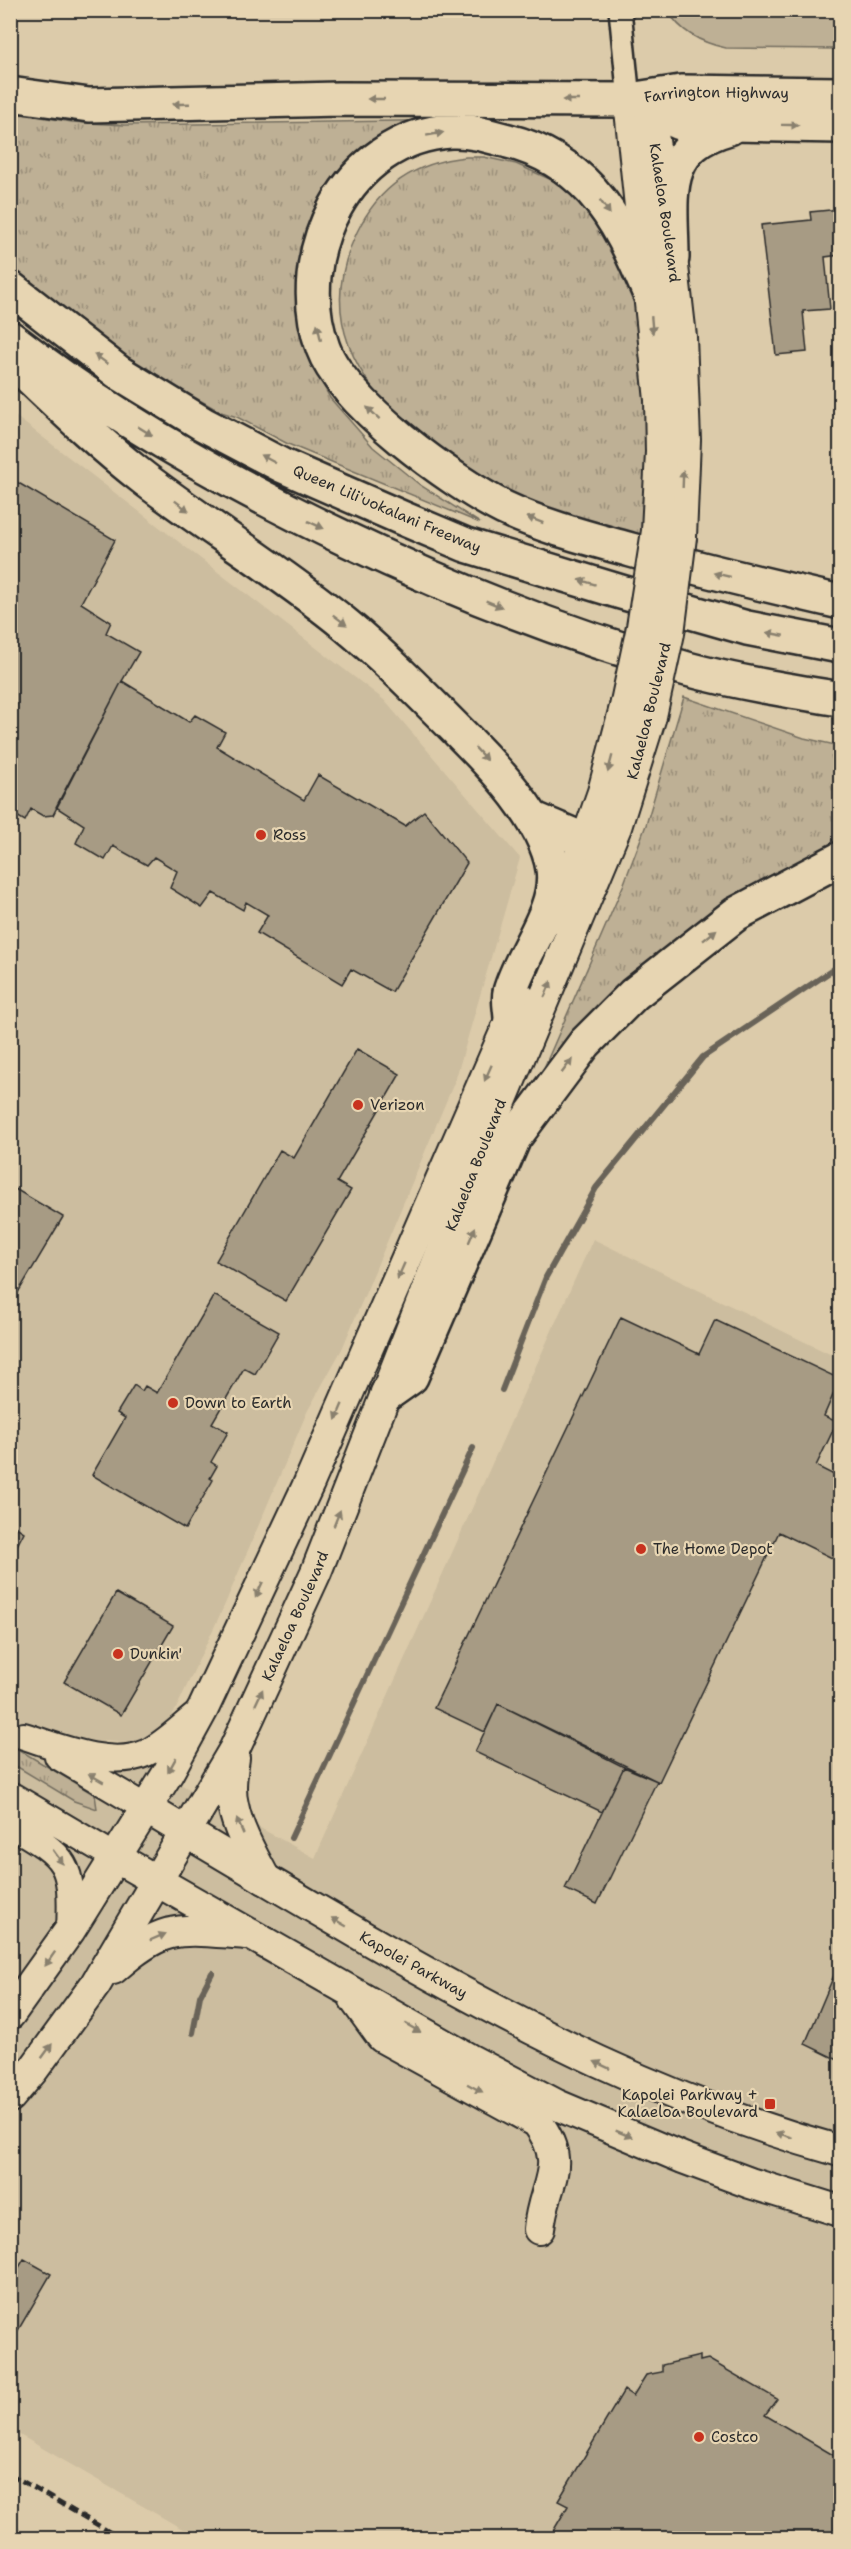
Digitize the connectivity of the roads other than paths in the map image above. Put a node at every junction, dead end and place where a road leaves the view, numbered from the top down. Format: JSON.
{"nodes":[{"id":1,"x":620,"y":10,"type":"edge"},
{"id":2,"x":10,"y":94,"type":"edge"},
{"id":3,"x":840,"y":94,"type":"edge"},
{"id":4,"x":629,"y":100,"type":"junction"},
{"id":5,"x":740,"y":125,"type":"junction"},
{"id":6,"x":840,"y":126,"type":"edge"},
{"id":7,"x":672,"y":258,"type":"junction"},
{"id":8,"x":10,"y":288,"type":"edge"},
{"id":9,"x":649,"y":292,"type":"junction"},
{"id":10,"x":10,"y":338,"type":"edge"},
{"id":11,"x":10,"y":358,"type":"edge"},
{"id":12,"x":669,"y":534,"type":"junction"},
{"id":13,"x":840,"y":602,"type":"edge"},
{"id":14,"x":840,"y":646,"type":"edge"},
{"id":15,"x":689,"y":669,"type":"junction"},
{"id":16,"x":840,"y":699,"type":"edge"},
{"id":17,"x":638,"y":712,"type":"junction"},
{"id":18,"x":840,"y":720,"type":"edge"},
{"id":19,"x":532,"y":818,"type":"junction"},
{"id":20,"x":586,"y":841,"type":"junction"},
{"id":21,"x":840,"y":859,"type":"edge"},
{"id":22,"x":511,"y":1020,"type":"junction"},
{"id":23,"x":387,"y":1394,"type":"junction"},
{"id":24,"x":203,"y":1710,"type":"junction"},
{"id":25,"x":17,"y":1732,"type":"edge"},
{"id":26,"x":234,"y":1750,"type":"junction"},
{"id":27,"x":10,"y":1795,"type":"edge"},
{"id":28,"x":146,"y":1808,"type":"junction"},
{"id":29,"x":10,"y":1824,"type":"edge"},
{"id":30,"x":187,"y":1833,"type":"junction"},
{"id":31,"x":115,"y":1857,"type":"junction"},
{"id":32,"x":265,"y":1880,"type":"junction"},
{"id":33,"x":157,"y":1882,"type":"junction"},
{"id":34,"x":70,"y":1930,"type":"junction"},
{"id":35,"x":254,"y":1935,"type":"junction"},
{"id":36,"x":95,"y":1985,"type":"junction"},
{"id":37,"x":347,"y":1990,"type":"junction"},
{"id":38,"x":10,"y":2014,"type":"edge"},
{"id":39,"x":10,"y":2097,"type":"edge"},
{"id":40,"x":840,"y":2151,"type":"edge"},
{"id":41,"x":840,"y":2211,"type":"edge"},
{"id":42,"x":539,"y":2229,"type":"dead end"}],
"edges":[{"from":1,"to":4,"type":"street"},
{"from":4,"to":2,"type":"main road","one_way":true},
{"from":3,"to":4,"type":"main road","name":"Farrington Highway"},
{"from":4,"to":5,"type":"main road","name":"Farrington Highway"},
{"from":4,"to":7,"type":"main road","name":"Kalaeloa Boulevard"},
{"from":4,"to":9,"type":"main road","name":"Kalaeloa Boulevard"},
{"from":5,"to":6,"type":"main road","name":"Farrington Highway","one_way":true},
{"from":5,"to":7,"type":"main road"},
{"from":12,"to":7,"type":"main road","name":"Kalaeloa Boulevard","one_way":true},
{"from":14,"to":8,"type":"main road","name":"Queen Liliʻuokalani Freeway","one_way":true},
{"from":9,"to":12,"type":"main road","name":"Kalaeloa Boulevard","one_way":true},
{"from":13,"to":9,"type":"main road","one_way":true},
{"from":10,"to":15,"type":"main road","one_way":true},
{"from":11,"to":19,"type":"main road","one_way":true},
{"from":12,"to":17,"type":"main road","name":"Kalaeloa Boulevard","bridge":true},
{"from":15,"to":16,"type":"main road"},
{"from":15,"to":18,"type":"main road"},
{"from":17,"to":20,"type":"main road","name":"Kalaeloa Boulevard","one_way":true},
{"from":23,"to":17,"type":"main road","name":"Kalaeloa Boulevard","one_way":true},
{"from":19,"to":20,"type":"main road"},
{"from":19,"to":22,"type":"main road"},
{"from":20,"to":22,"type":"main road","name":"Kalaeloa Boulevard"},
{"from":23,"to":21,"type":"main road","one_way":true},
{"from":22,"to":24,"type":"main road","name":"Kalaeloa Boulevard","one_way":true},
{"from":26,"to":23,"type":"main road","name":"Kalaeloa Boulevard","one_way":true},
{"from":24,"to":25,"type":"street"},
{"from":24,"to":28,"type":"main road","name":"Kalaeloa Boulevard","one_way":true},
{"from":28,"to":25,"type":"street","name":"Kapolei Parkway","one_way":true},
{"from":26,"to":30,"type":"main road","name":"Kalaeloa Boulevard"},
{"from":32,"to":26,"type":"main road","one_way":true},
{"from":27,"to":31,"type":"street"},
{"from":28,"to":30,"type":"main road","name":"Kapolei Parkway"},
{"from":28,"to":31,"type":"main road","name":"Kalaeloa Boulevard"},
{"from":29,"to":34,"type":"street","one_way":true},
{"from":30,"to":32,"type":"main road","name":"Kapolei Parkway"},
{"from":30,"to":33,"type":"main road","name":"Kalaeloa Boulevard"},
{"from":31,"to":33,"type":"main road"},
{"from":31,"to":34,"type":"main road","name":"Kalaeloa Boulevard"},
{"from":40,"to":32,"type":"main road","name":"Kapolei Parkway","one_way":true},
{"from":33,"to":35,"type":"main road"},
{"from":33,"to":36,"type":"main road","name":"Kalaeloa Boulevard"},
{"from":34,"to":38,"type":"main road","name":"Kalaeloa Boulevard","one_way":true},
{"from":36,"to":35,"type":"main road","one_way":true},
{"from":35,"to":37,"type":"main road"},
{"from":39,"to":36,"type":"main road","name":"Kalaeloa Boulevard","one_way":true},
{"from":37,"to":41,"type":"main road","one_way":true},
{"from":37,"to":42,"type":"main road","one_way":true}]}
